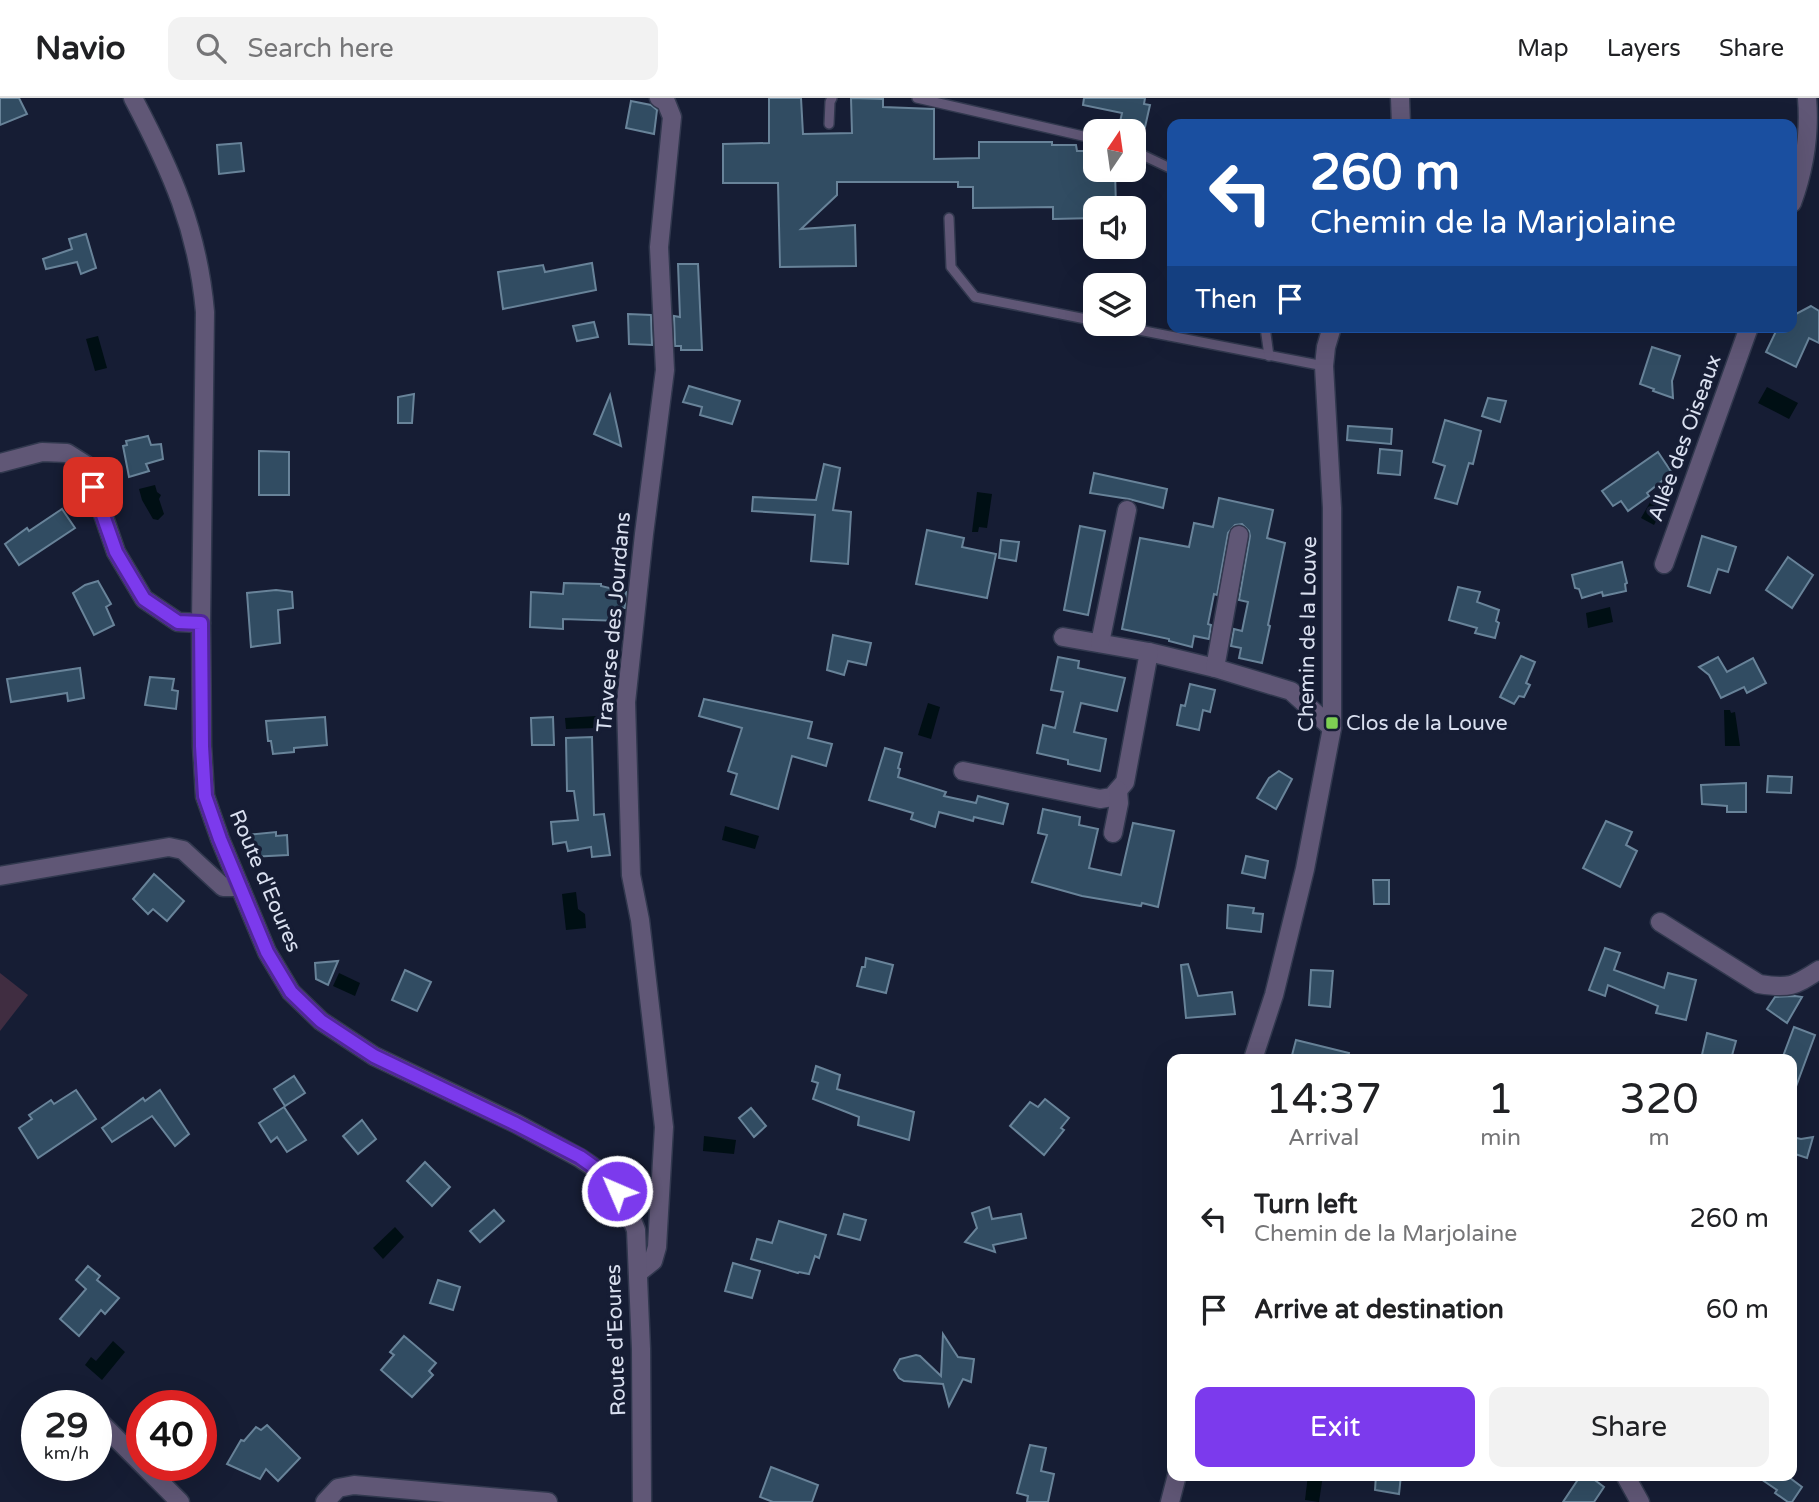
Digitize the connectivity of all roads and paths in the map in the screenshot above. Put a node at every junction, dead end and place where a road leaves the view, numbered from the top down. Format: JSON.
{"nodes":[{"id":1,"x":133,"y":98,"type":"edge"},
{"id":2,"x":659,"y":98,"type":"edge"},
{"id":3,"x":832,"y":98,"type":"edge"},
{"id":4,"x":917,"y":98,"type":"edge"},
{"id":5,"x":1400,"y":98,"type":"edge"},
{"id":6,"x":1807,"y":98,"type":"edge"},
{"id":7,"x":1401,"y":119,"type":"edge"},
{"id":8,"x":829,"y":124,"type":"dead end"},
{"id":9,"x":1083,"y":136,"type":"edge"},
{"id":10,"x":1146,"y":157,"type":"edge"},
{"id":11,"x":1167,"y":167,"type":"edge"},
{"id":12,"x":1797,"y":189,"type":"edge"},
{"id":13,"x":949,"y":218,"type":"dead end"},
{"id":14,"x":1083,"y":318,"type":"edge"},
{"id":15,"x":1146,"y":332,"type":"edge"},
{"id":16,"x":1266,"y":333,"type":"edge"},
{"id":17,"x":1331,"y":333,"type":"edge"},
{"id":18,"x":1747,"y":333,"type":"edge"},
{"id":19,"x":1269,"y":356,"type":"junction"},
{"id":20,"x":1324,"y":366,"type":"junction"},
{"id":21,"x":0,"y":463,"type":"edge"},
{"id":22,"x":1127,"y":510,"type":"dead end"},
{"id":23,"x":1239,"y":536,"type":"dead end"},
{"id":24,"x":1664,"y":564,"type":"dead end"},
{"id":25,"x":201,"y":623,"type":"junction"},
{"id":26,"x":1063,"y":637,"type":"dead end"},
{"id":27,"x":1100,"y":643,"type":"junction"},
{"id":28,"x":1149,"y":652,"type":"junction"},
{"id":29,"x":1215,"y":668,"type":"junction"},
{"id":30,"x":1332,"y":728,"type":"junction"},
{"id":31,"x":963,"y":771,"type":"dead end"},
{"id":32,"x":1118,"y":790,"type":"junction"},
{"id":33,"x":1113,"y":834,"type":"dead end"},
{"id":34,"x":0,"y":876,"type":"edge"},
{"id":35,"x":240,"y":887,"type":"junction"},
{"id":36,"x":1660,"y":922,"type":"dead end"},
{"id":37,"x":1819,"y":970,"type":"edge"},
{"id":38,"x":1255,"y":1054,"type":"edge"},
{"id":39,"x":638,"y":1272,"type":"junction"},
{"id":40,"x":112,"y":1434,"type":"edge"},
{"id":41,"x":126,"y":1448,"type":"edge"},
{"id":42,"x":159,"y":1481,"type":"edge"},
{"id":43,"x":1175,"y":1481,"type":"edge"},
{"id":44,"x":1628,"y":1481,"type":"edge"},
{"id":45,"x":180,"y":1502,"type":"edge"},
{"id":46,"x":325,"y":1502,"type":"edge"},
{"id":47,"x":548,"y":1502,"type":"edge"},
{"id":48,"x":642,"y":1502,"type":"edge"},
{"id":49,"x":1170,"y":1502,"type":"edge"},
{"id":50,"x":1640,"y":1502,"type":"edge"}],
"edges":[{"from":1,"to":25,"type":"street","name":"Route d'Eoures"},
{"from":2,"to":39,"type":"street","name":"Traverse des Jourdans"},
{"from":3,"to":8,"type":"lane"},
{"from":4,"to":9,"type":"lane"},
{"from":5,"to":7,"type":"street"},
{"from":6,"to":12,"type":"street"},
{"from":10,"to":11,"type":"lane"},
{"from":13,"to":14,"type":"lane"},
{"from":15,"to":19,"type":"lane"},
{"from":16,"to":19,"type":"lane"},
{"from":17,"to":20,"type":"street","name":"Chemin de la Louve"},
{"from":18,"to":24,"type":"street","name":"Allée des Oiseaux"},
{"from":19,"to":20,"type":"lane"},
{"from":20,"to":30,"type":"street","name":"Chemin de la Louve"},
{"from":21,"to":25,"type":"street"},
{"from":22,"to":27,"type":"street"},
{"from":23,"to":29,"type":"street"},
{"from":25,"to":35,"type":"street","name":"Route d'Eoures"},
{"from":26,"to":27,"type":"street"},
{"from":27,"to":28,"type":"street"},
{"from":28,"to":29,"type":"street"},
{"from":28,"to":32,"type":"street"},
{"from":29,"to":30,"type":"street"},
{"from":30,"to":38,"type":"street","name":"Chemin de la Louve"},
{"from":31,"to":32,"type":"street"},
{"from":32,"to":33,"type":"street"},
{"from":34,"to":35,"type":"street"},
{"from":35,"to":39,"type":"street","name":"Route d'Eoures"},
{"from":36,"to":37,"type":"street"},
{"from":39,"to":48,"type":"street","name":"Route d'Eoures"},
{"from":40,"to":41,"type":"street"},
{"from":42,"to":45,"type":"street"},
{"from":43,"to":49,"type":"street"},
{"from":44,"to":50,"type":"street"},
{"from":46,"to":47,"type":"street"}]}
